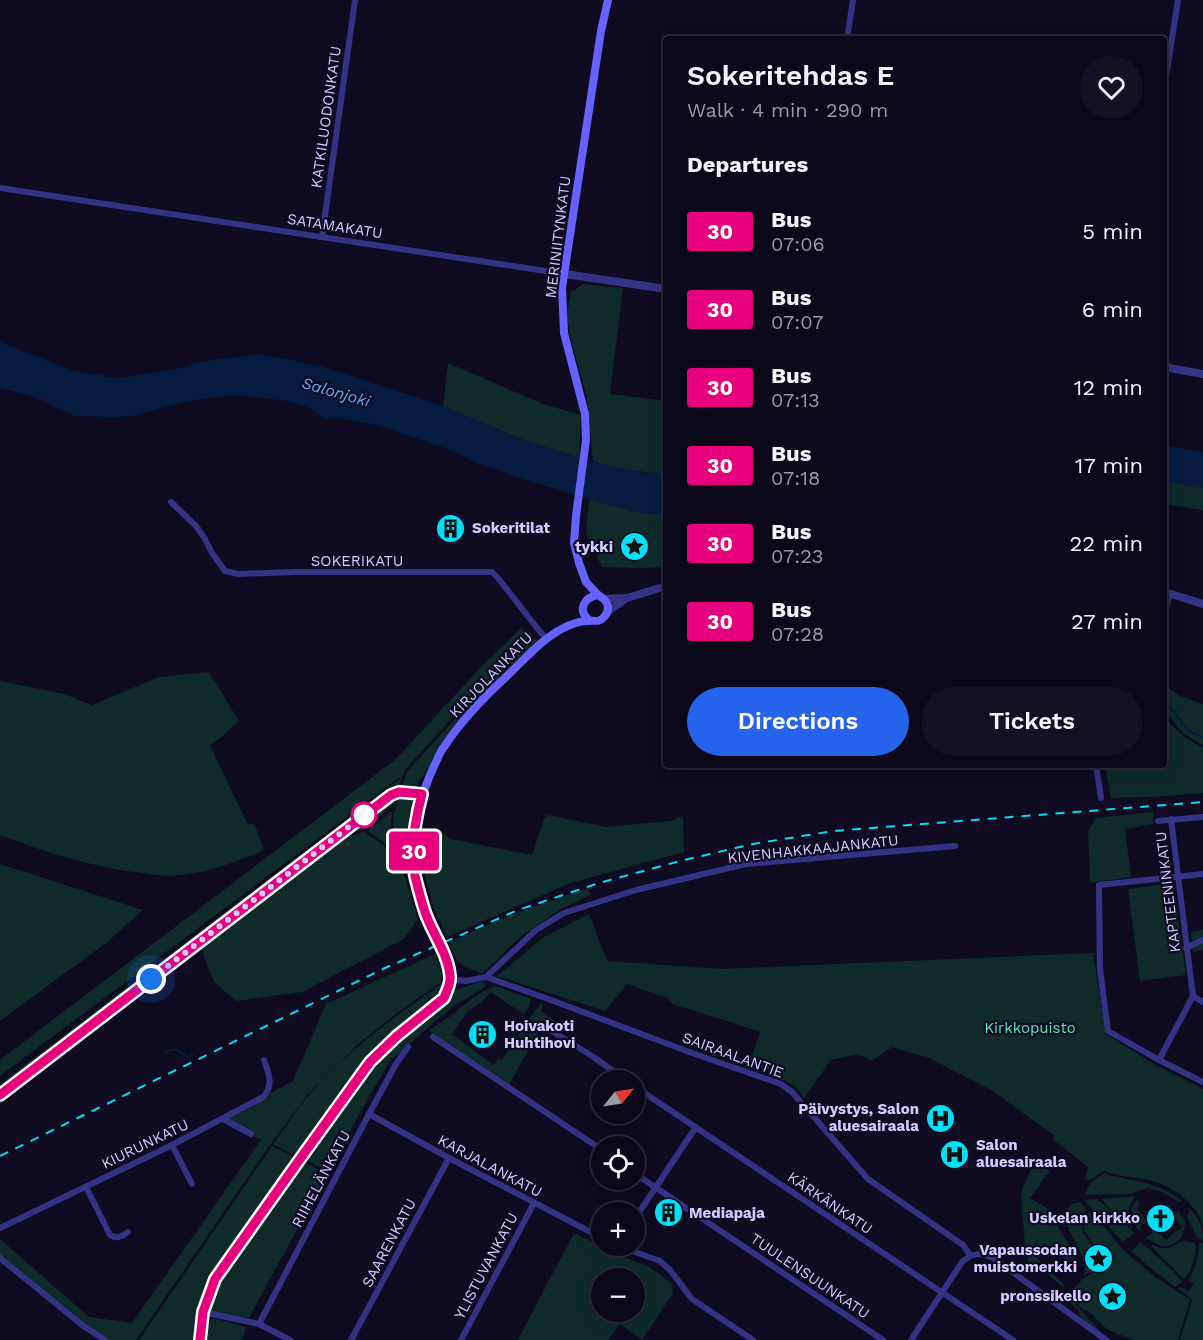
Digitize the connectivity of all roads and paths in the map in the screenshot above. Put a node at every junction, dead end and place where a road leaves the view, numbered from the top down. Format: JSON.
{"nodes":[{"id":1,"x":355,"y":0,"type":"edge"},
{"id":2,"x":608,"y":0,"type":"edge"},
{"id":3,"x":853,"y":0,"type":"edge"},
{"id":4,"x":1178,"y":0,"type":"edge"},
{"id":5,"x":847,"y":36,"type":"edge"},
{"id":6,"x":1167,"y":71,"type":"edge"},
{"id":7,"x":0,"y":188,"type":"edge"},
{"id":8,"x":322,"y":237,"type":"junction"},
{"id":9,"x":565,"y":274,"type":"junction"},
{"id":10,"x":663,"y":289,"type":"edge"},
{"id":11,"x":1167,"y":368,"type":"edge"},
{"id":12,"x":1203,"y":374,"type":"edge"},
{"id":13,"x":171,"y":502,"type":"dead end"},
{"id":14,"x":586,"y":582,"type":"junction"},
{"id":15,"x":663,"y":587,"type":"edge"},
{"id":16,"x":1167,"y":593,"type":"edge"},
{"id":17,"x":602,"y":597,"type":"junction"},
{"id":18,"x":627,"y":598,"type":"junction"},
{"id":19,"x":1203,"y":604,"type":"edge"},
{"id":20,"x":584,"y":605,"type":"junction"},
{"id":21,"x":608,"y":611,"type":"junction"},
{"id":22,"x":589,"y":620,"type":"junction"},
{"id":23,"x":571,"y":624,"type":"junction"},
{"id":24,"x":547,"y":638,"type":"junction"},
{"id":25,"x":1096,"y":768,"type":"edge"},
{"id":26,"x":422,"y":794,"type":"junction"},
{"id":27,"x":1101,"y":798,"type":"dead end"},
{"id":28,"x":1203,"y":817,"type":"edge"},
{"id":29,"x":1171,"y":819,"type":"junction"},
{"id":30,"x":1158,"y":821,"type":"dead end"},
{"id":31,"x":955,"y":846,"type":"dead end"},
{"id":32,"x":1203,"y":874,"type":"edge"},
{"id":33,"x":1178,"y":877,"type":"junction"},
{"id":34,"x":1203,"y":940,"type":"edge"},
{"id":35,"x":1186,"y":948,"type":"junction"},
{"id":36,"x":486,"y":977,"type":"junction"},
{"id":37,"x":451,"y":979,"type":"junction"},
{"id":38,"x":1193,"y":996,"type":"junction"},
{"id":39,"x":1203,"y":1002,"type":"edge"},
{"id":40,"x":547,"y":1028,"type":"dead end"},
{"id":41,"x":433,"y":1037,"type":"dead end"},
{"id":42,"x":408,"y":1047,"type":"dead end"},
{"id":43,"x":264,"y":1060,"type":"dead end"},
{"id":44,"x":1159,"y":1060,"type":"junction"},
{"id":45,"x":612,"y":1070,"type":"edge"},
{"id":46,"x":1203,"y":1082,"type":"edge"},
{"id":47,"x":645,"y":1093,"type":"edge"},
{"id":48,"x":0,"y":1095,"type":"edge"},
{"id":49,"x":369,"y":1114,"type":"junction"},
{"id":50,"x":223,"y":1119,"type":"junction"},
{"id":51,"x":696,"y":1127,"type":"junction"},
{"id":52,"x":251,"y":1134,"type":"dead end"},
{"id":53,"x":591,"y":1143,"type":"edge"},
{"id":54,"x":172,"y":1145,"type":"junction"},
{"id":55,"x":449,"y":1158,"type":"junction"},
{"id":56,"x":645,"y":1180,"type":"edge"},
{"id":57,"x":192,"y":1184,"type":"dead end"},
{"id":58,"x":86,"y":1187,"type":"junction"},
{"id":59,"x":656,"y":1187,"type":"junction"},
{"id":60,"x":534,"y":1203,"type":"junction"},
{"id":61,"x":645,"y":1204,"type":"edge"},
{"id":62,"x":0,"y":1228,"type":"edge"},
{"id":63,"x":128,"y":1232,"type":"dead end"},
{"id":64,"x":591,"y":1232,"type":"edge"},
{"id":65,"x":645,"y":1255,"type":"edge"},
{"id":66,"x":970,"y":1256,"type":"junction"},
{"id":67,"x":0,"y":1258,"type":"edge"},
{"id":68,"x":942,"y":1292,"type":"junction"},
{"id":69,"x":203,"y":1312,"type":"junction"},
{"id":70,"x":259,"y":1324,"type":"junction"},
{"id":71,"x":105,"y":1340,"type":"edge"},
{"id":72,"x":200,"y":1340,"type":"edge"},
{"id":73,"x":290,"y":1340,"type":"edge"},
{"id":74,"x":351,"y":1340,"type":"edge"},
{"id":75,"x":460,"y":1340,"type":"edge"},
{"id":76,"x":753,"y":1340,"type":"edge"},
{"id":77,"x":883,"y":1340,"type":"edge"},
{"id":78,"x":911,"y":1340,"type":"edge"},
{"id":79,"x":1013,"y":1340,"type":"edge"},
{"id":80,"x":1106,"y":1340,"type":"edge"}],
"edges":[{"from":1,"to":8,"type":"street","name":"KATKILUODONKATU"},
{"from":2,"to":9,"type":"main road","name":"MERINIITYNKATU"},
{"from":3,"to":5,"type":"street"},
{"from":4,"to":6,"type":"street"},
{"from":7,"to":8,"type":"street","name":"SATAMAKATU"},
{"from":8,"to":9,"type":"street","name":"SATAMAKATU"},
{"from":9,"to":10,"type":"street","name":"SATAMAKATU"},
{"from":9,"to":14,"type":"main road","name":"MERINIITYNKATU"},
{"from":11,"to":12,"type":"street"},
{"from":13,"to":24,"type":"street","name":"SOKERIKATU"},
{"from":14,"to":17,"type":"main road","name":"MERINIITYNKATU"},
{"from":14,"to":20,"type":"main road","name":"MERINIITYNKATU"},
{"from":15,"to":18,"type":"street"},
{"from":16,"to":19,"type":"street"},
{"from":17,"to":18,"type":"street"},
{"from":17,"to":20,"type":"main road"},
{"from":17,"to":21,"type":"main road"},
{"from":18,"to":21,"type":"street"},
{"from":20,"to":22,"type":"main road"},
{"from":20,"to":23,"type":"main road","name":"KIRJOLANKATU"},
{"from":21,"to":22,"type":"main road"},
{"from":22,"to":23,"type":"main road","name":"KIRJOLANKATU"},
{"from":23,"to":24,"type":"main road","name":"KIRJOLANKATU"},
{"from":24,"to":26,"type":"main road","name":"KIRJOLANKATU"},
{"from":25,"to":27,"type":"street"},
{"from":26,"to":37,"type":"main road","name":"KIRJOLANKATU","bridge":true},
{"from":26,"to":48,"type":"street"},
{"from":28,"to":29,"type":"street"},
{"from":29,"to":30,"type":"street"},
{"from":29,"to":33,"type":"street","name":"KAPTEENINKATU"},
{"from":31,"to":36,"type":"street","name":"KIVENHAKKAAJANKATU"},
{"from":32,"to":33,"type":"street"},
{"from":33,"to":35,"type":"street","name":"KAPTEENINKATU"},
{"from":33,"to":44,"type":"street"},
{"from":34,"to":35,"type":"street"},
{"from":35,"to":38,"type":"street","name":"KAPTEENINKATU"},
{"from":36,"to":37,"type":"street"},
{"from":36,"to":66,"type":"street","name":"SAIRAALANTIE"},
{"from":37,"to":69,"type":"main road"},
{"from":38,"to":39,"type":"street"},
{"from":38,"to":44,"type":"street"},
{"from":40,"to":45,"type":"street"},
{"from":41,"to":53,"type":"street"},
{"from":42,"to":49,"type":"street","name":"RIIHELÄNKATU"},
{"from":43,"to":50,"type":"street","name":"KIURUNKATU"},
{"from":44,"to":46,"type":"street"},
{"from":47,"to":51,"type":"street","name":"KÄRKÄNKATU"},
{"from":49,"to":55,"type":"street","name":"KARJALANKATU"},
{"from":49,"to":70,"type":"street","name":"RIIHELÄNKATU"},
{"from":50,"to":52,"type":"street"},
{"from":50,"to":54,"type":"street","name":"KIURUNKATU"},
{"from":51,"to":59,"type":"street"},
{"from":51,"to":68,"type":"street","name":"KÄRKÄNKATU"},
{"from":54,"to":57,"type":"street"},
{"from":54,"to":58,"type":"street","name":"KIURUNKATU"},
{"from":55,"to":60,"type":"street","name":"KARJALANKATU"},
{"from":55,"to":74,"type":"street","name":"SAARENKATU"},
{"from":56,"to":59,"type":"street","name":"TUULENSUUNKATU"},
{"from":58,"to":62,"type":"street","name":"KIURUNKATU"},
{"from":58,"to":63,"type":"street"},
{"from":59,"to":61,"type":"street"},
{"from":59,"to":77,"type":"street","name":"TUULENSUUNKATU"},
{"from":60,"to":64,"type":"street","name":"KARJALANKATU"},
{"from":60,"to":75,"type":"street","name":"YLISTUVANKATU"},
{"from":65,"to":76,"type":"street"},
{"from":66,"to":68,"type":"street"},
{"from":66,"to":80,"type":"street"},
{"from":67,"to":71,"type":"street"},
{"from":68,"to":78,"type":"street"},
{"from":68,"to":79,"type":"street","name":"KÄRKÄNKATU"},
{"from":69,"to":70,"type":"street"},
{"from":69,"to":72,"type":"main road"},
{"from":70,"to":73,"type":"street"}]}
